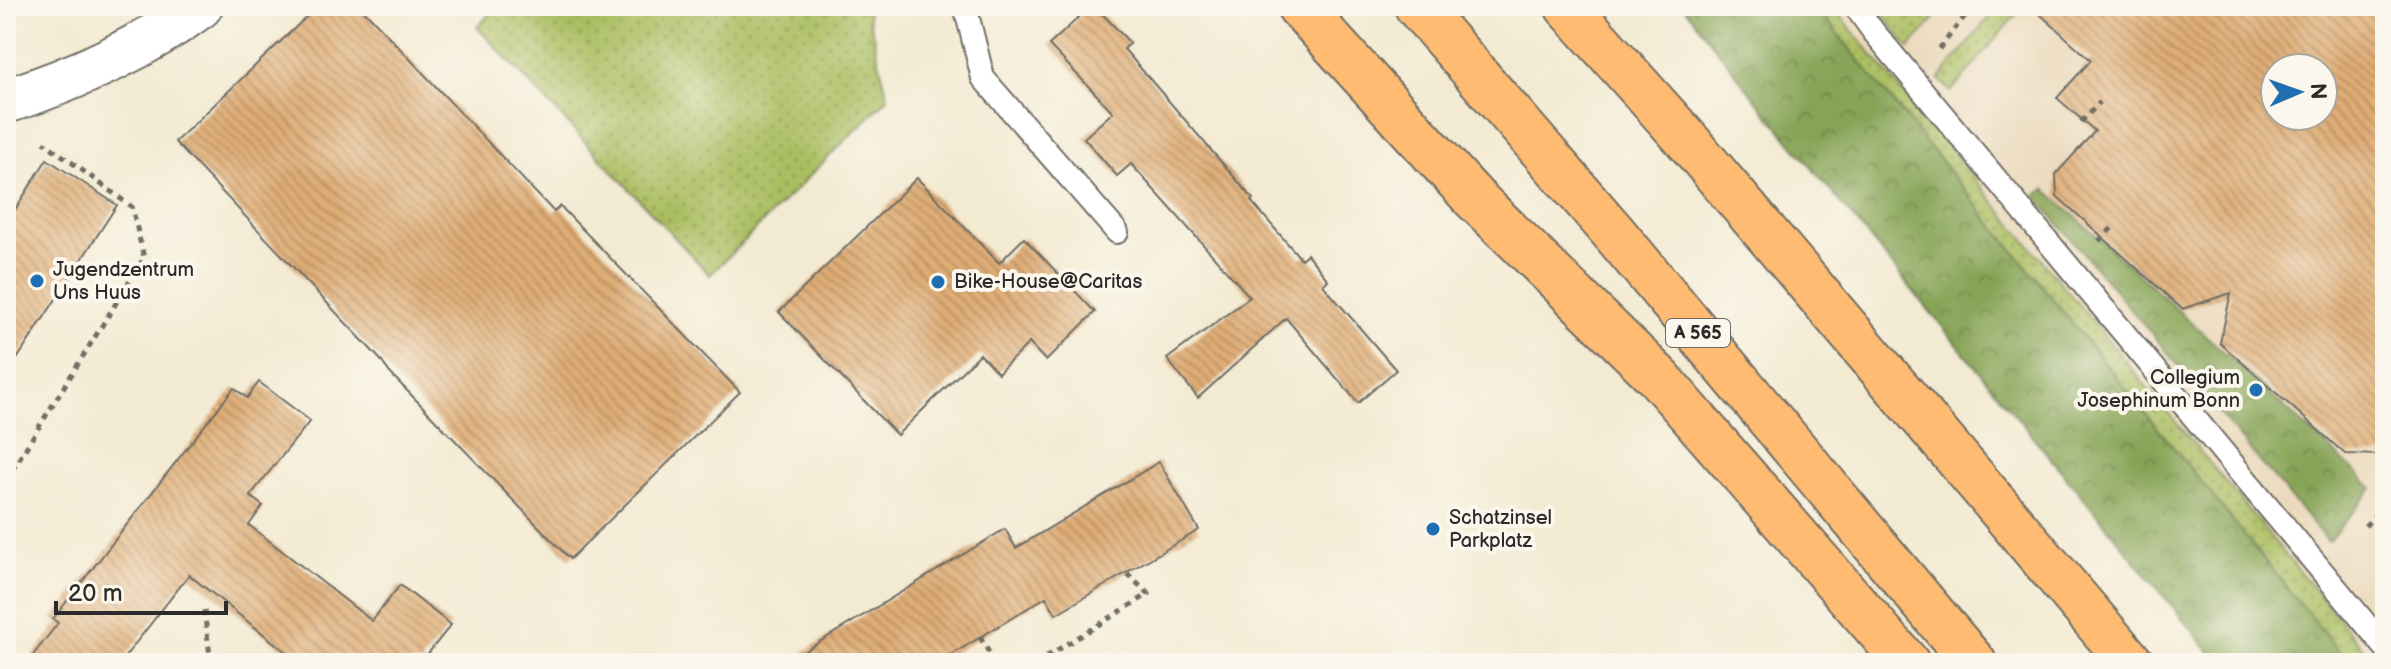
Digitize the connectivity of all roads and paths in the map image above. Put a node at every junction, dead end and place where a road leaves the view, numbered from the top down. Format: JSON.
{"nodes":[{"id":1,"x":200,"y":6,"type":"edge"},
{"id":2,"x":965,"y":6,"type":"edge"},
{"id":3,"x":1299,"y":6,"type":"edge"},
{"id":4,"x":1417,"y":6,"type":"edge"},
{"id":5,"x":1567,"y":6,"type":"edge"},
{"id":6,"x":1591,"y":6,"type":"edge"},
{"id":7,"x":1855,"y":6,"type":"edge"},
{"id":8,"x":1973,"y":6,"type":"edge"},
{"id":9,"x":1915,"y":80,"type":"junction"},
{"id":10,"x":6,"y":101,"type":"edge"},
{"id":11,"x":2100,"y":102,"type":"dead end"},
{"id":12,"x":2081,"y":122,"type":"dead end"},
{"id":13,"x":1687,"y":140,"type":"junction"},
{"id":14,"x":44,"y":142,"type":"dead end"},
{"id":15,"x":1117,"y":232,"type":"dead end"},
{"id":16,"x":6,"y":480,"type":"edge"},
{"id":17,"x":2385,"y":505,"type":"edge"},
{"id":18,"x":2365,"y":526,"type":"dead end"},
{"id":19,"x":1126,"y":573,"type":"dead end"},
{"id":20,"x":204,"y":610,"type":"dead end"},
{"id":21,"x":980,"y":637,"type":"dead end"},
{"id":22,"x":2385,"y":647,"type":"edge"},
{"id":23,"x":211,"y":663,"type":"edge"},
{"id":24,"x":995,"y":663,"type":"edge"},
{"id":25,"x":1036,"y":663,"type":"edge"},
{"id":26,"x":1907,"y":663,"type":"edge"},
{"id":27,"x":1974,"y":663,"type":"edge"},
{"id":28,"x":2131,"y":663,"type":"edge"}],
"edges":[{"from":1,"to":10,"type":"street"},
{"from":2,"to":15,"type":"lane"},
{"from":3,"to":26,"type":"highway"},
{"from":4,"to":27,"type":"highway","number":"A 565"},
{"from":5,"to":13,"type":"highway"},
{"from":6,"to":13,"type":"highway"},
{"from":7,"to":9,"type":"lane"},
{"from":8,"to":9,"type":"path"},
{"from":9,"to":22,"type":"lane"},
{"from":11,"to":12,"type":"path"},
{"from":13,"to":28,"type":"highway"},
{"from":14,"to":16,"type":"path"},
{"from":17,"to":18,"type":"path"},
{"from":19,"to":25,"type":"path"},
{"from":20,"to":23,"type":"path"},
{"from":21,"to":24,"type":"path"}]}
